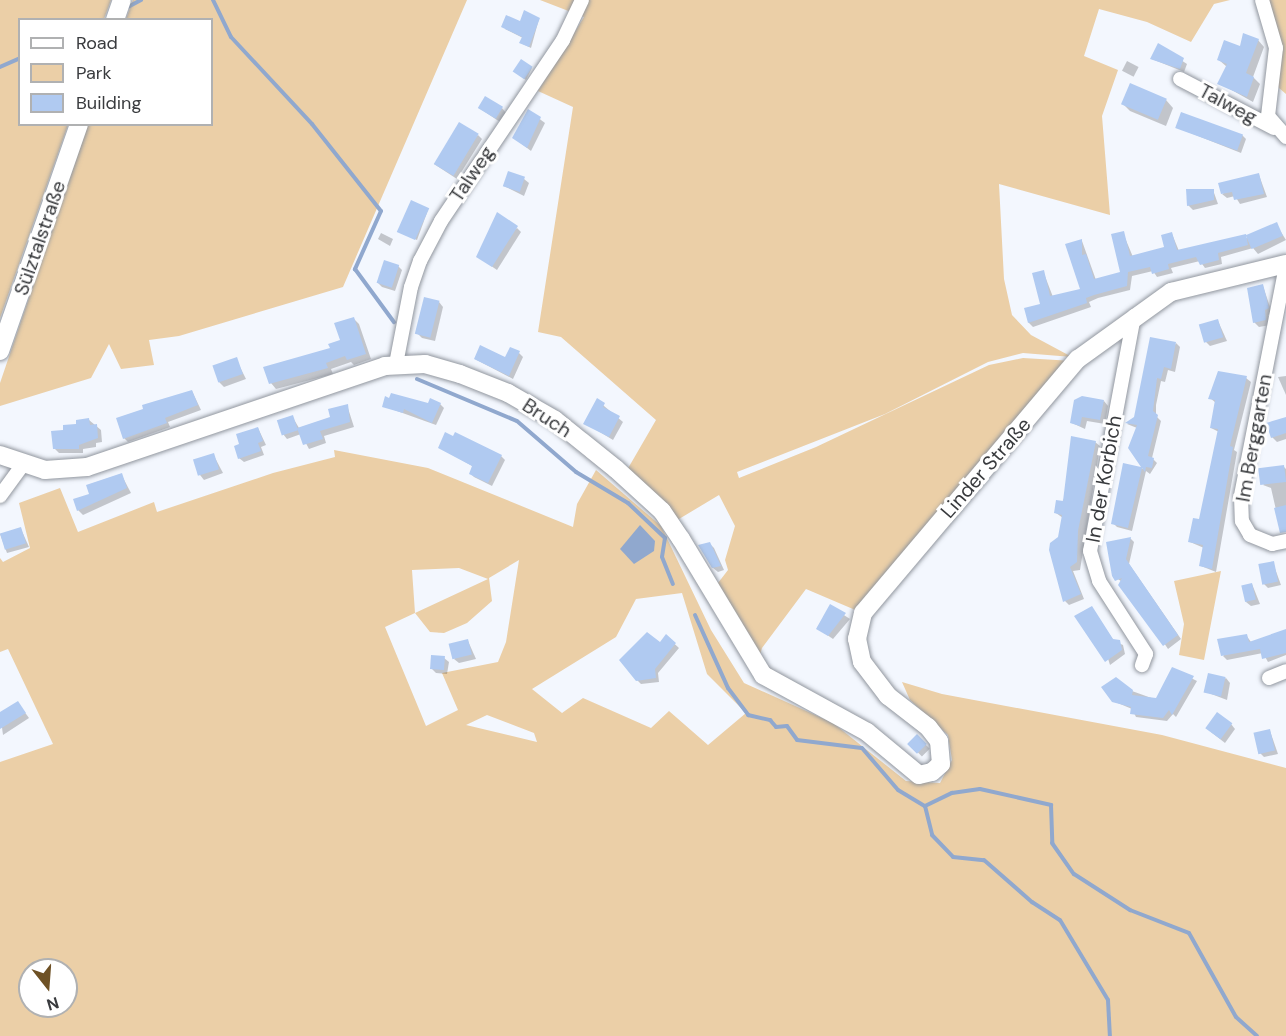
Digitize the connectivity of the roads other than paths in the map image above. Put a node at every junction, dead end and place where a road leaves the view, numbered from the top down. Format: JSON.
{"nodes":[{"id":1,"x":121,"y":0,"type":"edge"},
{"id":2,"x":582,"y":0,"type":"edge"},
{"id":3,"x":1262,"y":0,"type":"edge"},
{"id":4,"x":116,"y":18,"type":"edge"},
{"id":5,"x":1180,"y":79,"type":"dead end"},
{"id":6,"x":78,"y":126,"type":"edge"},
{"id":7,"x":1281,"y":133,"type":"edge"},
{"id":8,"x":1286,"y":265,"type":"edge"},
{"id":9,"x":1134,"y":315,"type":"junction"},
{"id":10,"x":0,"y":351,"type":"edge"},
{"id":11,"x":396,"y":364,"type":"junction"},
{"id":12,"x":0,"y":455,"type":"edge"},
{"id":13,"x":24,"y":464,"type":"junction"},
{"id":14,"x":0,"y":496,"type":"edge"},
{"id":15,"x":1286,"y":541,"type":"edge"},
{"id":16,"x":1142,"y":665,"type":"dead end"},
{"id":17,"x":1286,"y":670,"type":"edge"},
{"id":18,"x":1269,"y":678,"type":"dead end"},
{"id":19,"x":940,"y":764,"type":"joint"}],
"edges":[{"from":1,"to":4,"type":"street"},
{"from":2,"to":11,"type":"street","name":"Talweg"},
{"from":3,"to":7,"type":"street","name":"Talweg"},
{"from":5,"to":7,"type":"street","name":"Talweg"},
{"from":6,"to":10,"type":"street","name":"Sülztalstraße"},
{"from":8,"to":9,"type":"street","name":"Linder Straße"},
{"from":8,"to":15,"type":"street","name":"Im Berggarten"},
{"from":9,"to":16,"type":"street","name":"In der Korbich"},
{"from":9,"to":19,"type":"street","name":"Linder Straße"},
{"from":11,"to":13,"type":"street","name":"Bruch"},
{"from":11,"to":19,"type":"street","name":"Bruch"},
{"from":12,"to":13,"type":"street","name":"Bruch"},
{"from":13,"to":14,"type":"street"},
{"from":17,"to":18,"type":"street"}]}
